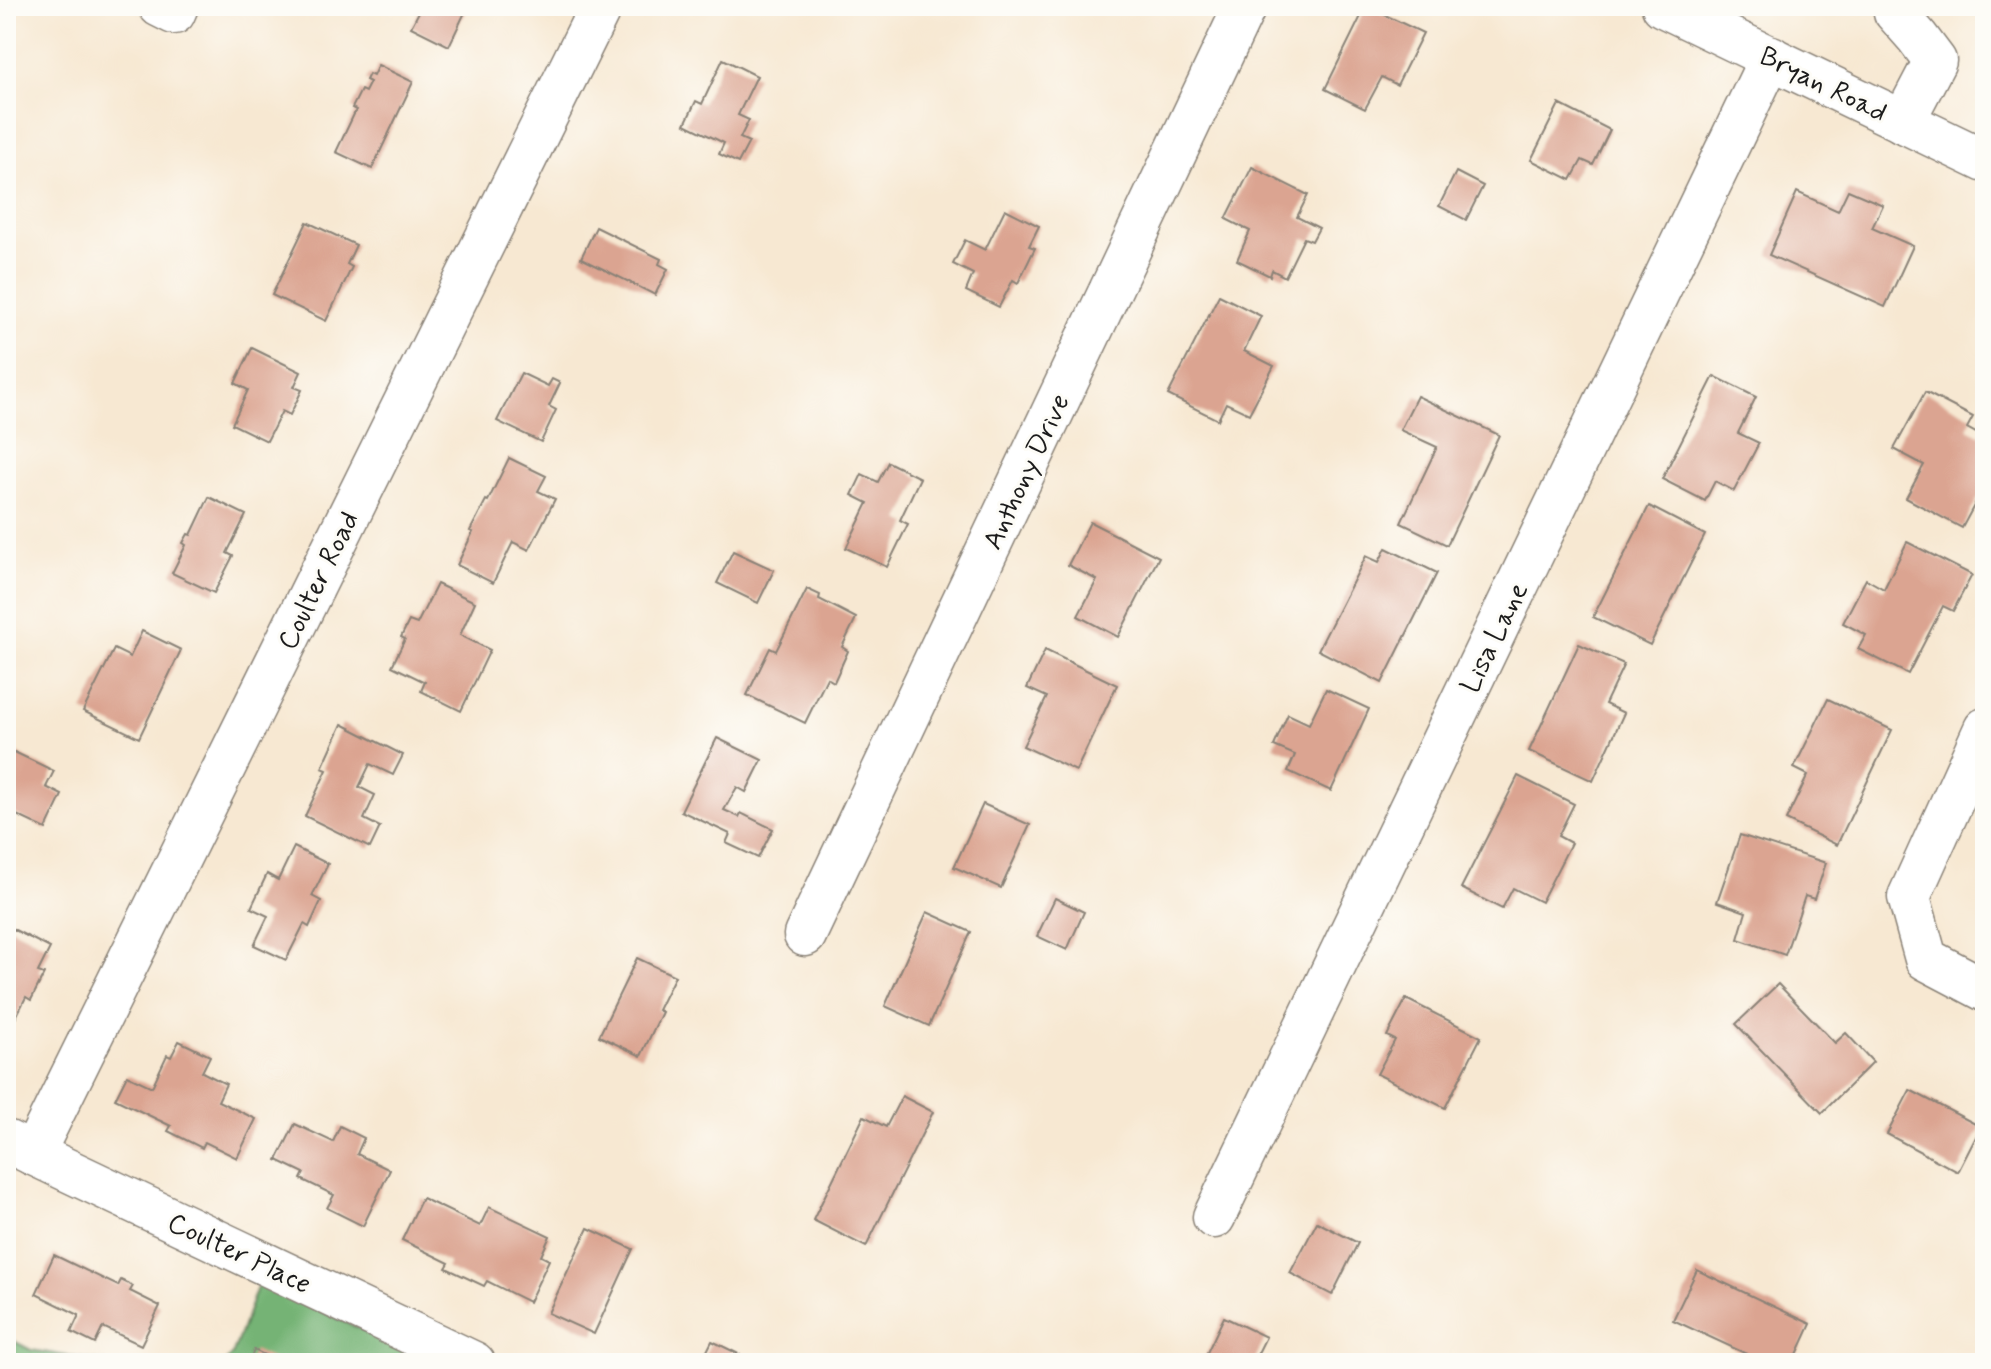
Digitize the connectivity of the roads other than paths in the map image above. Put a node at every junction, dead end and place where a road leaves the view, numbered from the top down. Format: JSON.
{"nodes":[{"id":1,"x":160,"y":6,"type":"edge"},
{"id":2,"x":177,"y":6,"type":"edge"},
{"id":3,"x":601,"y":6,"type":"edge"},
{"id":4,"x":1245,"y":6,"type":"edge"},
{"id":5,"x":1663,"y":6,"type":"edge"},
{"id":6,"x":1894,"y":6,"type":"edge"},
{"id":7,"x":1771,"y":57,"type":"junction"},
{"id":8,"x":1903,"y":122,"type":"junction"},
{"id":9,"x":1985,"y":161,"type":"edge"},
{"id":10,"x":1985,"y":729,"type":"edge"},
{"id":11,"x":805,"y":935,"type":"dead end"},
{"id":12,"x":1985,"y":990,"type":"edge"},
{"id":13,"x":20,"y":1148,"type":"edge"},
{"id":14,"x":1214,"y":1217,"type":"dead end"},
{"id":15,"x":474,"y":1363,"type":"edge"}],
"edges":[{"from":1,"to":2,"type":"street"},
{"from":3,"to":13,"type":"street","name":"Coulter Road"},
{"from":4,"to":11,"type":"street","name":"Anthony Drive"},
{"from":5,"to":7,"type":"street","name":"Bryan Road"},
{"from":6,"to":8,"type":"street"},
{"from":7,"to":8,"type":"street","name":"Bryan Road"},
{"from":7,"to":14,"type":"street","name":"Lisa Lane"},
{"from":8,"to":9,"type":"street","name":"Bryan Road"},
{"from":10,"to":12,"type":"street"},
{"from":13,"to":15,"type":"street","name":"Coulter Place"}]}
